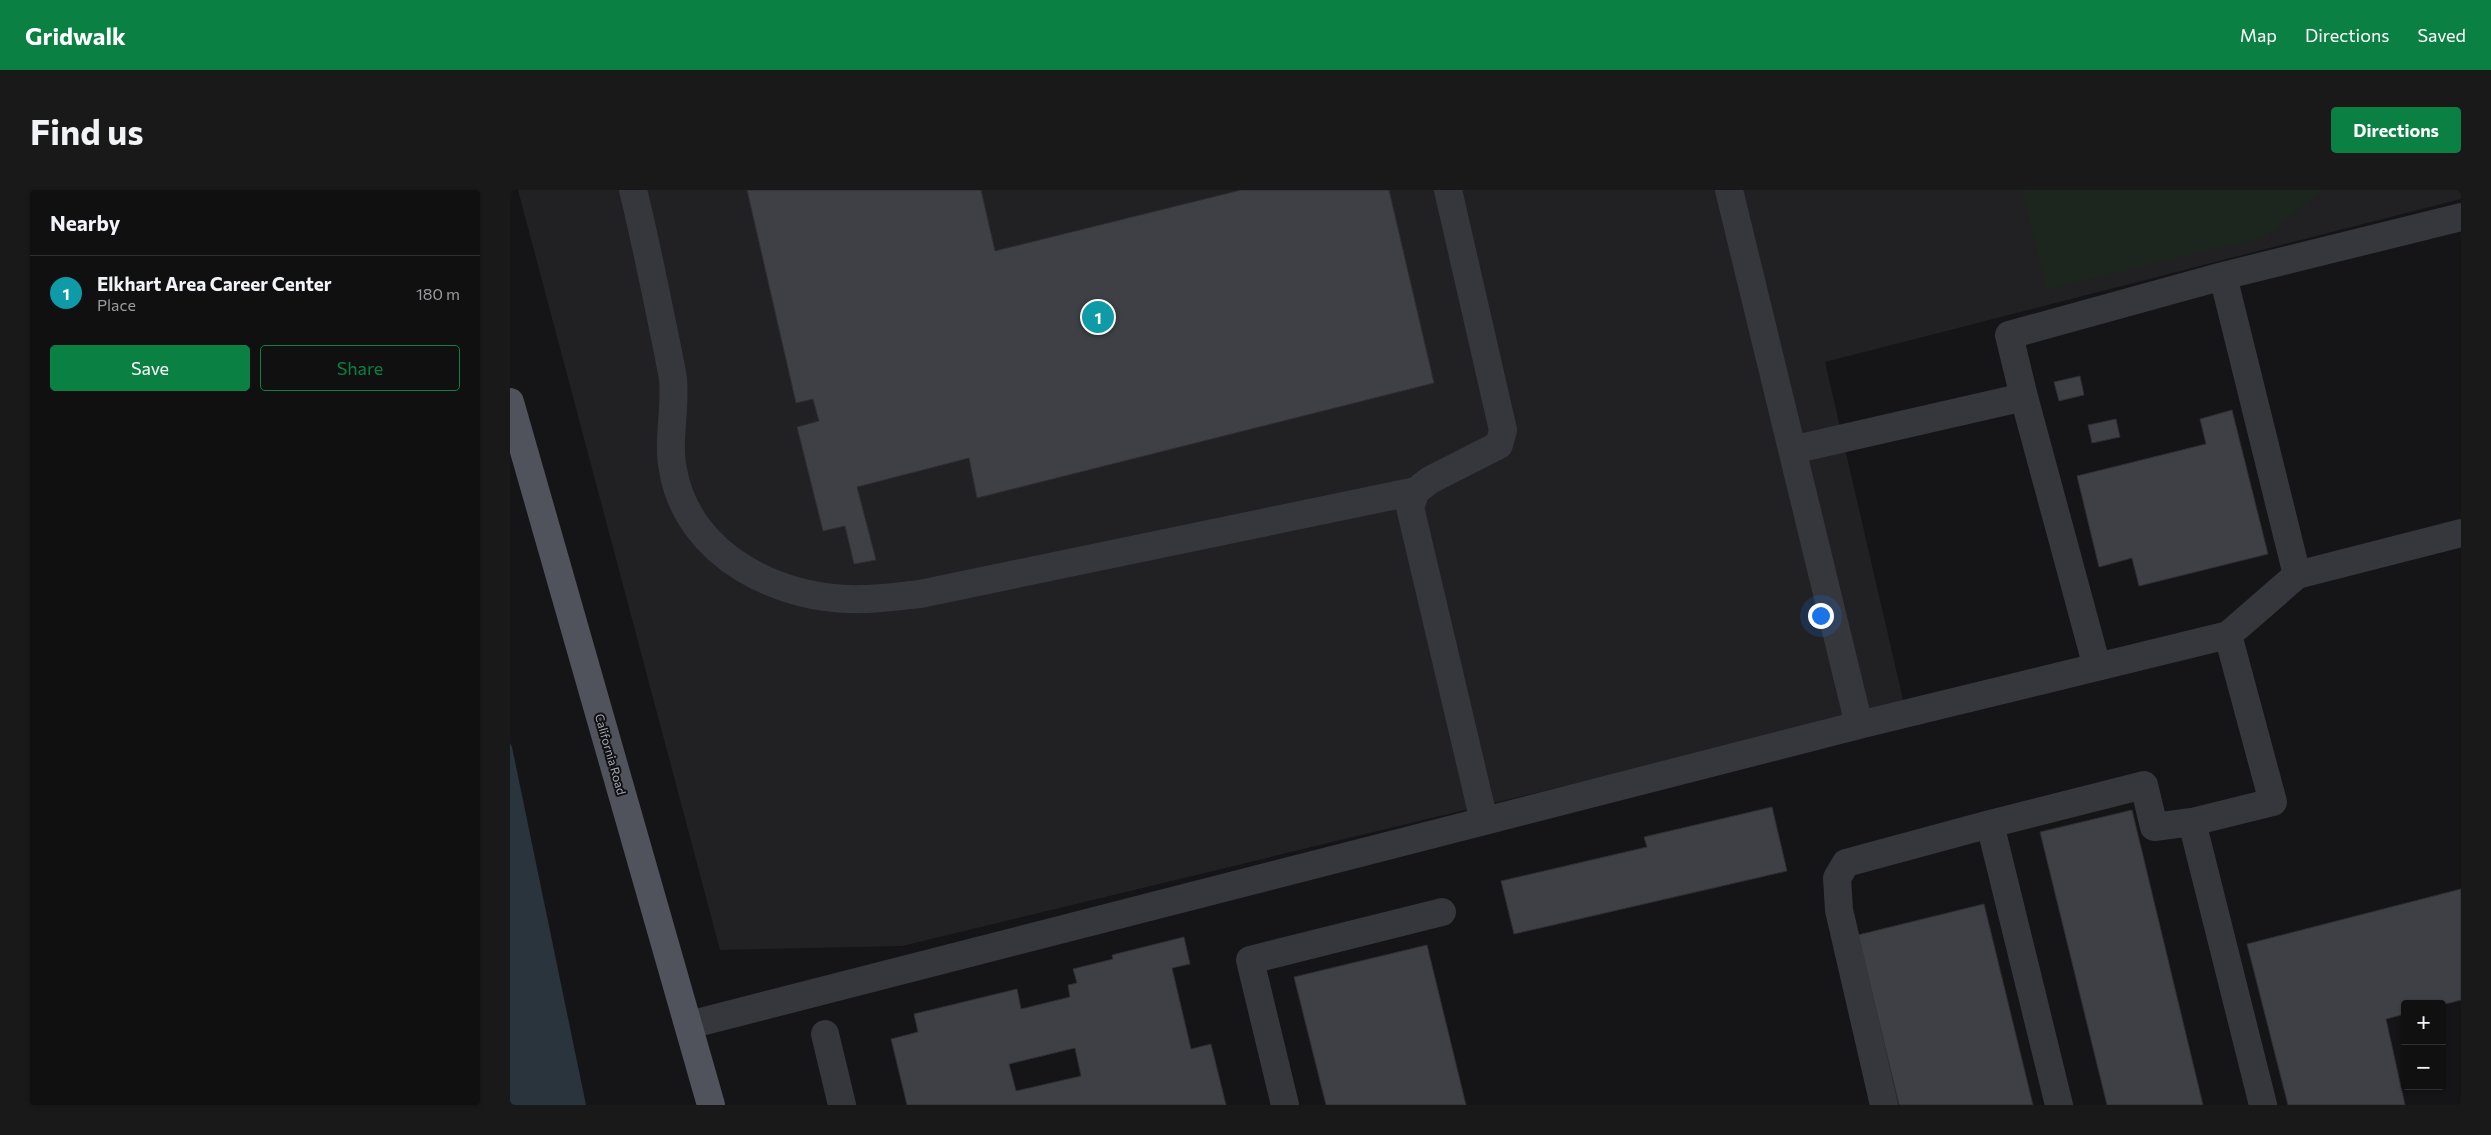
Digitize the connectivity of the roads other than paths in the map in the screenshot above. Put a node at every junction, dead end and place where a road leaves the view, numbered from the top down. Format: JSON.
{"nodes":[{"id":1,"x":633,"y":190,"type":"edge"},
{"id":2,"x":1448,"y":190,"type":"edge"},
{"id":3,"x":1729,"y":190,"type":"edge"},
{"id":4,"x":2461,"y":217,"type":"edge"},
{"id":5,"x":2223,"y":276,"type":"junction"},
{"id":6,"x":2024,"y":397,"type":"junction"},
{"id":7,"x":510,"y":402,"type":"edge"},
{"id":8,"x":1792,"y":450,"type":"junction"},
{"id":9,"x":1416,"y":492,"type":"junction"},
{"id":10,"x":2461,"y":533,"type":"edge"},
{"id":11,"x":2297,"y":575,"type":"junction"},
{"id":12,"x":2228,"y":635,"type":"junction"},
{"id":13,"x":2097,"y":667,"type":"junction"},
{"id":14,"x":1859,"y":725,"type":"junction"},
{"id":15,"x":1484,"y":822,"type":"junction"},
{"id":16,"x":2192,"y":822,"type":"junction"},
{"id":17,"x":1990,"y":824,"type":"junction"},
{"id":18,"x":1442,"y":912,"type":"dead end"},
{"id":19,"x":689,"y":1024,"type":"junction"},
{"id":20,"x":825,"y":1034,"type":"dead end"},
{"id":21,"x":711,"y":1105,"type":"edge"},
{"id":22,"x":842,"y":1105,"type":"edge"},
{"id":23,"x":1285,"y":1105,"type":"edge"},
{"id":24,"x":1884,"y":1105,"type":"edge"},
{"id":25,"x":2059,"y":1105,"type":"edge"},
{"id":26,"x":2263,"y":1105,"type":"edge"}],
"edges":[{"from":1,"to":9,"type":"street"},
{"from":2,"to":9,"type":"street"},
{"from":3,"to":8,"type":"street"},
{"from":4,"to":5,"type":"street"},
{"from":5,"to":6,"type":"street"},
{"from":5,"to":11,"type":"street"},
{"from":6,"to":8,"type":"street"},
{"from":6,"to":13,"type":"street"},
{"from":7,"to":19,"type":"main road","name":"California Road"},
{"from":8,"to":14,"type":"street"},
{"from":9,"to":15,"type":"street"},
{"from":10,"to":11,"type":"street"},
{"from":11,"to":12,"type":"street"},
{"from":12,"to":13,"type":"street"},
{"from":12,"to":16,"type":"street"},
{"from":13,"to":14,"type":"street"},
{"from":14,"to":15,"type":"street"},
{"from":15,"to":19,"type":"street"},
{"from":16,"to":17,"type":"street"},
{"from":16,"to":26,"type":"street"},
{"from":17,"to":24,"type":"street"},
{"from":17,"to":25,"type":"street"},
{"from":18,"to":23,"type":"street"},
{"from":19,"to":21,"type":"main road","name":"California Road"},
{"from":20,"to":22,"type":"street"}]}
